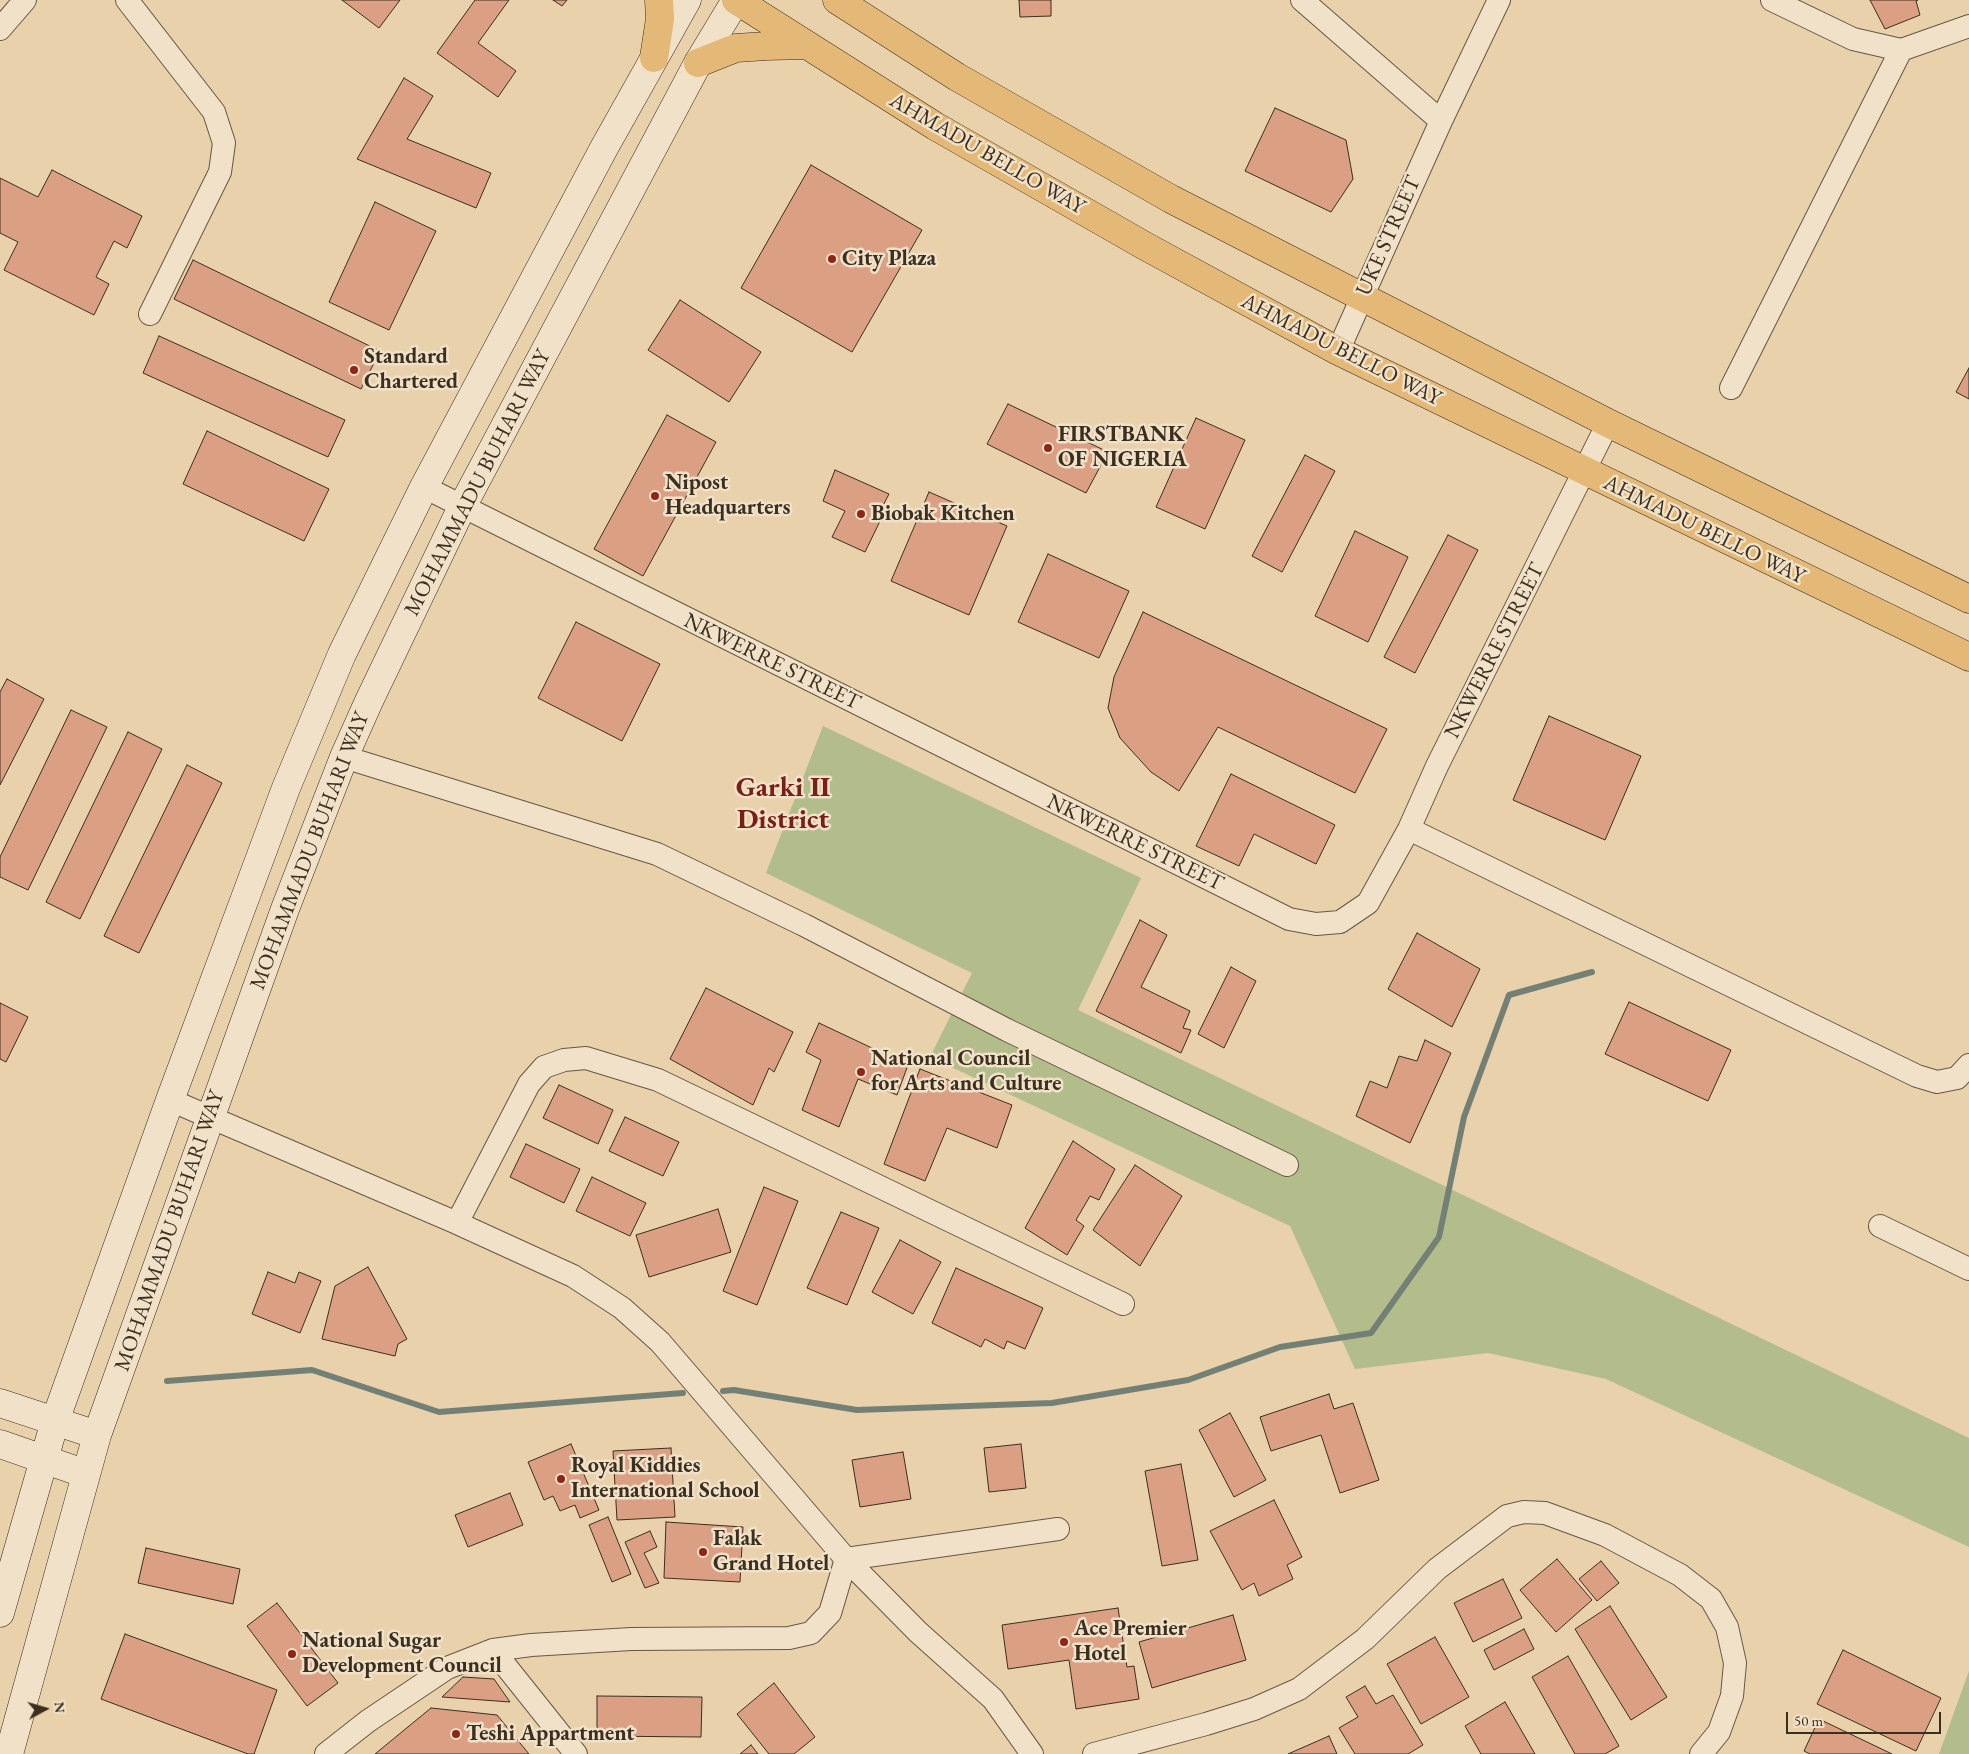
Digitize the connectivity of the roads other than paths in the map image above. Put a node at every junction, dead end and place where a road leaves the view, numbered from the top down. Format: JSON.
{"nodes":[{"id":1,"x":25,"y":0,"type":"edge"},
{"id":2,"x":127,"y":0,"type":"edge"},
{"id":3,"x":660,"y":0,"type":"edge"},
{"id":4,"x":686,"y":0,"type":"edge"},
{"id":5,"x":736,"y":0,"type":"edge"},
{"id":6,"x":1302,"y":0,"type":"edge"},
{"id":7,"x":1499,"y":0,"type":"edge"},
{"id":8,"x":1772,"y":0,"type":"edge"},
{"id":9,"x":839,"y":1,"type":"edge"},
{"id":10,"x":1969,"y":26,"type":"edge"},
{"id":11,"x":0,"y":29,"type":"edge"},
{"id":12,"x":807,"y":45,"type":"junction"},
{"id":13,"x":1900,"y":50,"type":"junction"},
{"id":14,"x":654,"y":58,"type":"junction"},
{"id":15,"x":698,"y":63,"type":"junction"},
{"id":16,"x":1441,"y":121,"type":"junction"},
{"id":17,"x":1361,"y":298,"type":"junction"},
{"id":18,"x":150,"y":314,"type":"dead end"},
{"id":19,"x":1338,"y":351,"type":"junction"},
{"id":20,"x":1731,"y":388,"type":"dead end"},
{"id":21,"x":1608,"y":423,"type":"junction"},
{"id":22,"x":1585,"y":472,"type":"junction"},
{"id":23,"x":424,"y":488,"type":"junction"},
{"id":24,"x":462,"y":507,"type":"junction"},
{"id":25,"x":1969,"y":599,"type":"edge"},
{"id":26,"x":1969,"y":657,"type":"edge"},
{"id":27,"x":344,"y":757,"type":"junction"},
{"id":28,"x":1409,"y":829,"type":"junction"},
{"id":29,"x":1965,"y":1077,"type":"edge"},
{"id":30,"x":170,"y":1100,"type":"junction"},
{"id":31,"x":210,"y":1117,"type":"junction"},
{"id":32,"x":1288,"y":1165,"type":"dead end"},
{"id":33,"x":457,"y":1223,"type":"junction"},
{"id":34,"x":1880,"y":1226,"type":"dead end"},
{"id":35,"x":1969,"y":1269,"type":"edge"},
{"id":36,"x":1123,"y":1304,"type":"dead end"},
{"id":37,"x":0,"y":1403,"type":"edge"},
{"id":38,"x":55,"y":1421,"type":"junction"},
{"id":39,"x":98,"y":1435,"type":"junction"},
{"id":40,"x":0,"y":1444,"type":"edge"},
{"id":41,"x":43,"y":1460,"type":"junction"},
{"id":42,"x":86,"y":1474,"type":"junction"},
{"id":43,"x":1058,"y":1529,"type":"dead end"},
{"id":44,"x":846,"y":1558,"type":"junction"},
{"id":45,"x":0,"y":1613,"type":"edge"},
{"id":46,"x":493,"y":1650,"type":"junction"},
{"id":47,"x":9,"y":1754,"type":"edge"},
{"id":48,"x":326,"y":1754,"type":"edge"},
{"id":49,"x":576,"y":1754,"type":"edge"},
{"id":50,"x":1032,"y":1754,"type":"edge"},
{"id":51,"x":1094,"y":1754,"type":"edge"},
{"id":52,"x":1701,"y":1754,"type":"edge"}],
"edges":[{"from":1,"to":11,"type":"street"},
{"from":2,"to":18,"type":"street"},
{"from":3,"to":14,"type":"main road"},
{"from":4,"to":14,"type":"main road","name":"MOHAMMADU BUHARI WAY"},
{"from":5,"to":12,"type":"main road","name":"AHMADU BELLO WAY"},
{"from":5,"to":15,"type":"main road","name":"MOHAMMADU BUHARI WAY"},
{"from":6,"to":16,"type":"street"},
{"from":7,"to":16,"type":"street","name":"UKE STREET"},
{"from":8,"to":13,"type":"street"},
{"from":9,"to":17,"type":"main road"},
{"from":10,"to":13,"type":"street"},
{"from":12,"to":15,"type":"main road"},
{"from":12,"to":19,"type":"main road","name":"AHMADU BELLO WAY"},
{"from":13,"to":20,"type":"street"},
{"from":14,"to":23,"type":"main road","name":"MOHAMMADU BUHARI WAY"},
{"from":15,"to":24,"type":"main road","name":"MOHAMMADU BUHARI WAY"},
{"from":16,"to":17,"type":"street","name":"UKE STREET"},
{"from":17,"to":19,"type":"street","name":"UKE STREET"},
{"from":17,"to":21,"type":"main road"},
{"from":19,"to":22,"type":"main road","name":"AHMADU BELLO WAY"},
{"from":21,"to":22,"type":"street","name":"NKWERRE STREET"},
{"from":21,"to":25,"type":"main road"},
{"from":22,"to":26,"type":"main road","name":"AHMADU BELLO WAY"},
{"from":22,"to":28,"type":"street","name":"NKWERRE STREET"},
{"from":23,"to":24,"type":"street","name":"NKWERRE STREET"},
{"from":23,"to":30,"type":"main road","name":"MOHAMMADU BUHARI WAY"},
{"from":24,"to":27,"type":"main road","name":"MOHAMMADU BUHARI WAY"},
{"from":24,"to":28,"type":"street","name":"NKWERRE STREET"},
{"from":27,"to":31,"type":"main road","name":"MOHAMMADU BUHARI WAY"},
{"from":27,"to":32,"type":"street"},
{"from":28,"to":29,"type":"street"},
{"from":30,"to":31,"type":"street"},
{"from":30,"to":38,"type":"main road","name":"MOHAMMADU BUHARI WAY"},
{"from":31,"to":33,"type":"street"},
{"from":31,"to":39,"type":"main road","name":"MOHAMMADU BUHARI WAY"},
{"from":33,"to":36,"type":"street"},
{"from":33,"to":44,"type":"street"},
{"from":34,"to":35,"type":"street"},
{"from":37,"to":38,"type":"main road"},
{"from":38,"to":39,"type":"main road"},
{"from":38,"to":41,"type":"main road","name":"MOHAMMADU BUHARI WAY"},
{"from":39,"to":42,"type":"main road","name":"MOHAMMADU BUHARI WAY"},
{"from":40,"to":41,"type":"main road"},
{"from":41,"to":42,"type":"main road"},
{"from":41,"to":45,"type":"main road","name":"MOHAMMADU BUHARI WAY"},
{"from":42,"to":47,"type":"main road","name":"MOHAMMADU BUHARI WAY"},
{"from":43,"to":44,"type":"street"},
{"from":44,"to":46,"type":"street"},
{"from":44,"to":50,"type":"street"},
{"from":46,"to":48,"type":"street"},
{"from":46,"to":49,"type":"street"},
{"from":51,"to":52,"type":"street"}]}
